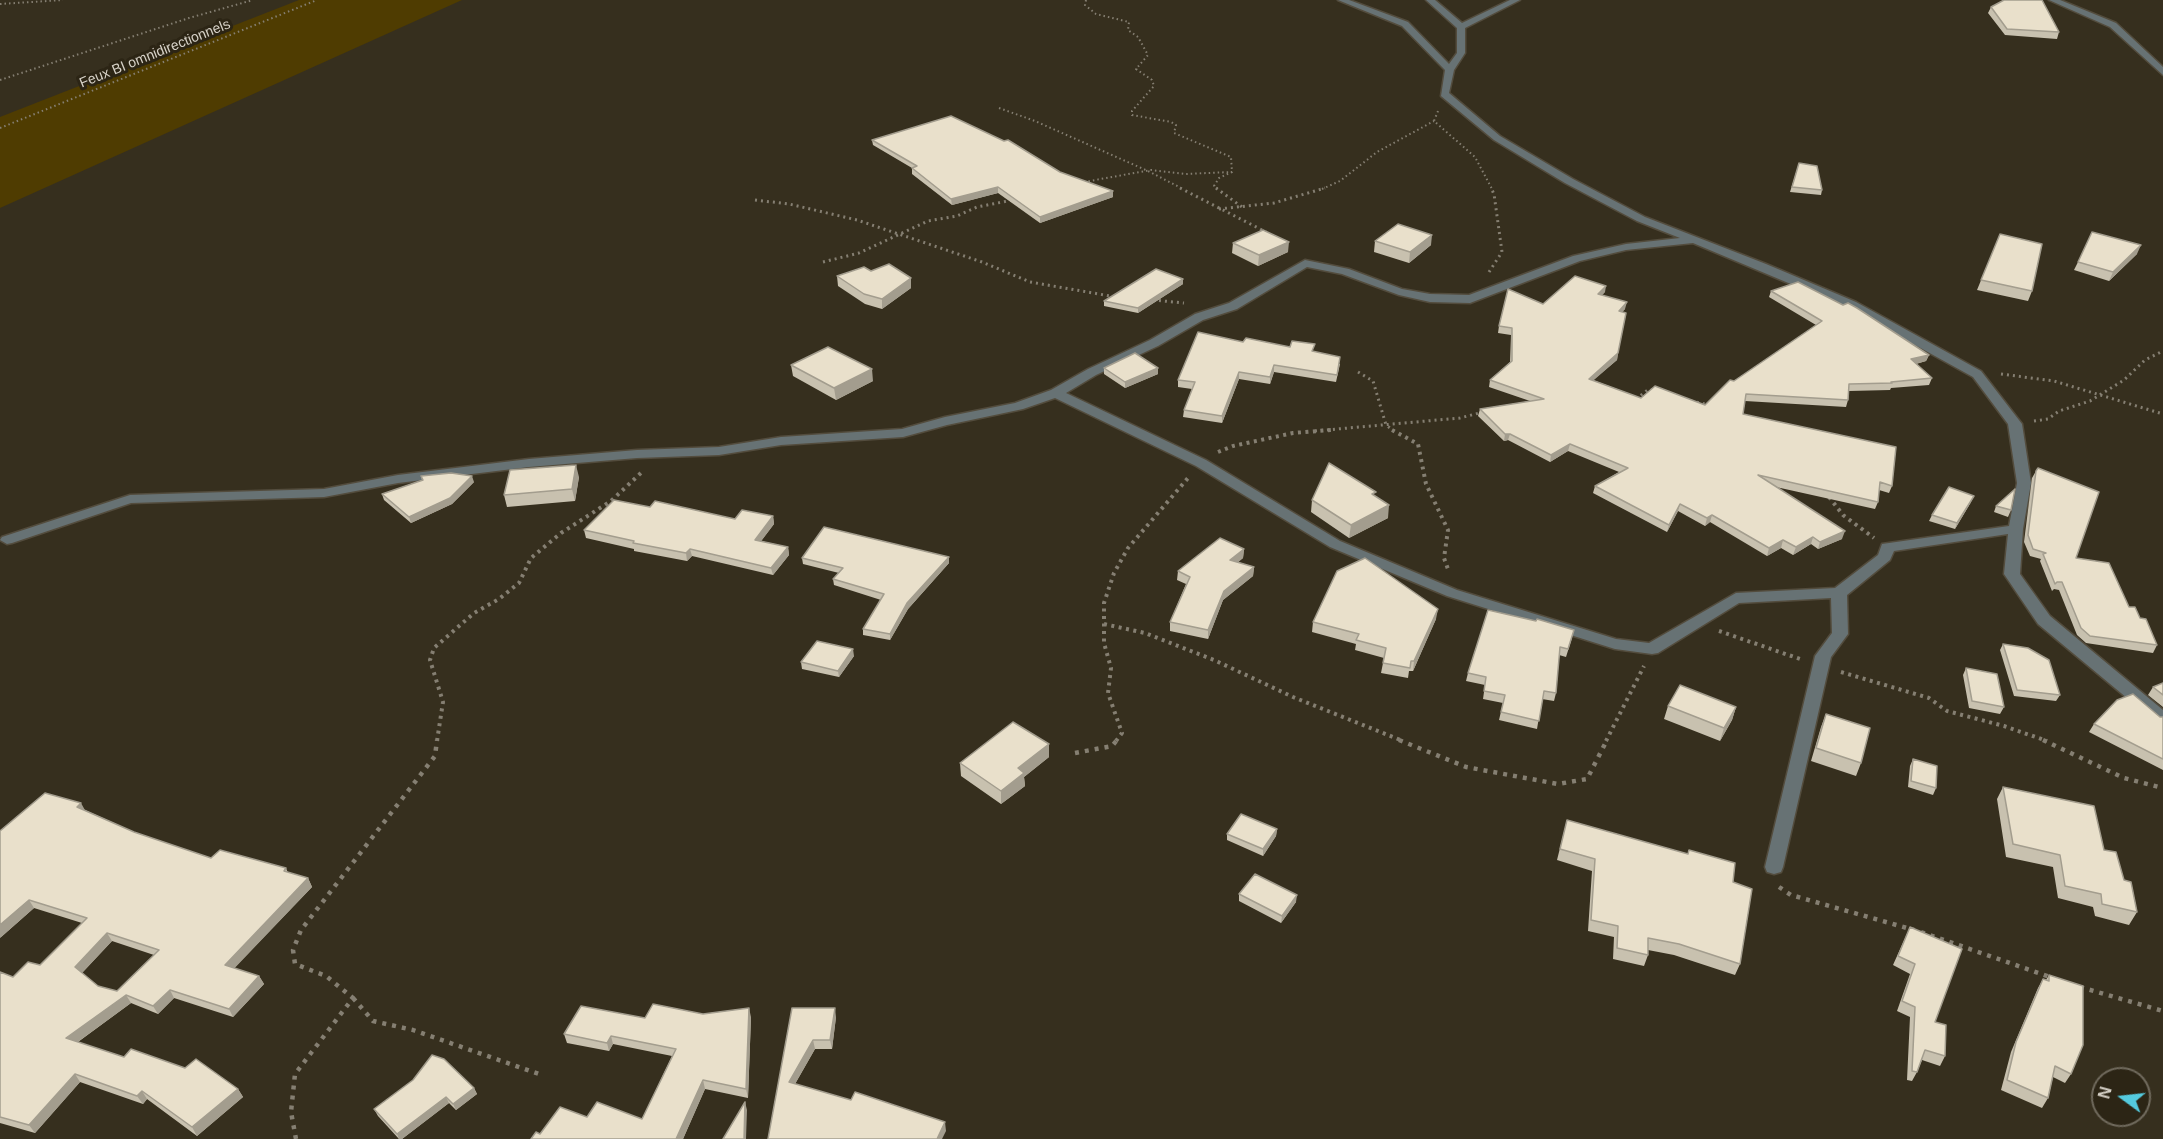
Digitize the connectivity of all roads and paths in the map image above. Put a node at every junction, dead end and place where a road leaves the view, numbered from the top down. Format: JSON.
{"nodes":[{"id":1,"x":63,"y":0,"type":"edge"},
{"id":2,"x":253,"y":0,"type":"edge"},
{"id":3,"x":317,"y":0,"type":"edge"},
{"id":4,"x":1086,"y":0,"type":"edge"},
{"id":5,"x":1342,"y":0,"type":"edge"},
{"id":6,"x":1430,"y":0,"type":"edge"},
{"id":7,"x":1516,"y":0,"type":"edge"},
{"id":8,"x":2053,"y":0,"type":"edge"},
{"id":9,"x":0,"y":3,"type":"edge"},
{"id":10,"x":1461,"y":27,"type":"junction"},
{"id":11,"x":1450,"y":70,"type":"junction"},
{"id":12,"x":2163,"y":72,"type":"edge"},
{"id":13,"x":0,"y":80,"type":"edge"},
{"id":14,"x":1444,"y":94,"type":"junction"},
{"id":15,"x":999,"y":108,"type":"dead end"},
{"id":16,"x":1434,"y":121,"type":"junction"},
{"id":17,"x":0,"y":128,"type":"edge"},
{"id":18,"x":1148,"y":171,"type":"junction"},
{"id":19,"x":1232,"y":172,"type":"junction"},
{"id":20,"x":1083,"y":182,"type":"edge"},
{"id":21,"x":1018,"y":199,"type":"edge"},
{"id":22,"x":755,"y":200,"type":"dead end"},
{"id":23,"x":1242,"y":207,"type":"junction"},
{"id":24,"x":1218,"y":209,"type":"junction"},
{"id":25,"x":896,"y":235,"type":"junction"},
{"id":26,"x":1271,"y":235,"type":"edge"},
{"id":27,"x":1692,"y":240,"type":"junction"},
{"id":28,"x":823,"y":262,"type":"dead end"},
{"id":29,"x":1502,"y":285,"type":"junction"},
{"id":30,"x":1120,"y":297,"type":"edge"},
{"id":31,"x":1142,"y":299,"type":"edge"},
{"id":32,"x":1187,"y":303,"type":"dead end"},
{"id":33,"x":2163,"y":351,"type":"edge"},
{"id":34,"x":1358,"y":372,"type":"dead end"},
{"id":35,"x":1977,"y":374,"type":"junction"},
{"id":36,"x":1659,"y":392,"type":"edge"},
{"id":37,"x":1056,"y":393,"type":"junction"},
{"id":38,"x":2102,"y":394,"type":"junction"},
{"id":39,"x":1689,"y":400,"type":"edge"},
{"id":40,"x":1629,"y":405,"type":"edge"},
{"id":41,"x":1720,"y":408,"type":"edge"},
{"id":42,"x":1491,"y":410,"type":"edge"},
{"id":43,"x":2163,"y":414,"type":"edge"},
{"id":44,"x":2015,"y":424,"type":"junction"},
{"id":45,"x":1386,"y":425,"type":"junction"},
{"id":46,"x":637,"y":454,"type":"junction"},
{"id":47,"x":1201,"y":463,"type":"junction"},
{"id":48,"x":1823,"y":488,"type":"edge"},
{"id":49,"x":2016,"y":529,"type":"junction"},
{"id":50,"x":7,"y":540,"type":"dead end"},
{"id":51,"x":1887,"y":547,"type":"junction"},
{"id":52,"x":1452,"y":593,"type":"junction"},
{"id":53,"x":1839,"y":594,"type":"junction"},
{"id":54,"x":1696,"y":623,"type":"junction"},
{"id":55,"x":1104,"y":624,"type":"junction"},
{"id":56,"x":1652,"y":649,"type":"junction"},
{"id":57,"x":1821,"y":665,"type":"junction"},
{"id":58,"x":2163,"y":718,"type":"edge"},
{"id":59,"x":1075,"y":753,"type":"dead end"},
{"id":60,"x":2163,"y":788,"type":"edge"},
{"id":61,"x":1774,"y":867,"type":"joint"},
{"id":62,"x":2060,"y":980,"type":"edge"},
{"id":63,"x":2072,"y":984,"type":"edge"},
{"id":64,"x":353,"y":998,"type":"junction"},
{"id":65,"x":2163,"y":1011,"type":"edge"},
{"id":66,"x":539,"y":1074,"type":"dead end"},
{"id":67,"x":296,"y":1139,"type":"edge"}],
"edges":[{"from":1,"to":9,"type":"path"},
{"from":2,"to":13,"type":"path"},
{"from":3,"to":17,"type":"path","name":"Feux BI omnidirectionnels"},
{"from":4,"to":19,"type":"path"},
{"from":5,"to":11,"type":"street"},
{"from":6,"to":10,"type":"street"},
{"from":7,"to":10,"type":"street"},
{"from":8,"to":12,"type":"street"},
{"from":10,"to":11,"type":"street"},
{"from":11,"to":14,"type":"street"},
{"from":14,"to":16,"type":"path"},
{"from":14,"to":27,"type":"street"},
{"from":15,"to":18,"type":"path"},
{"from":16,"to":23,"type":"path"},
{"from":16,"to":29,"type":"path"},
{"from":18,"to":19,"type":"path"},
{"from":18,"to":20,"type":"path"},
{"from":18,"to":24,"type":"path"},
{"from":19,"to":23,"type":"path"},
{"from":21,"to":25,"type":"path"},
{"from":22,"to":25,"type":"path"},
{"from":23,"to":24,"type":"path"},
{"from":24,"to":26,"type":"path"},
{"from":25,"to":28,"type":"path"},
{"from":25,"to":30,"type":"path"},
{"from":27,"to":29,"type":"street"},
{"from":27,"to":35,"type":"street"},
{"from":29,"to":37,"type":"street"},
{"from":31,"to":32,"type":"path"},
{"from":33,"to":38,"type":"path"},
{"from":34,"to":45,"type":"path"},
{"from":35,"to":38,"type":"path"},
{"from":35,"to":44,"type":"street"},
{"from":36,"to":40,"type":"path"},
{"from":37,"to":46,"type":"street"},
{"from":37,"to":47,"type":"street"},
{"from":38,"to":43,"type":"path"},
{"from":38,"to":44,"type":"path"},
{"from":39,"to":41,"type":"path"},
{"from":42,"to":45,"type":"path"},
{"from":44,"to":49,"type":"street"},
{"from":45,"to":47,"type":"path"},
{"from":45,"to":52,"type":"path"},
{"from":46,"to":50,"type":"street"},
{"from":46,"to":64,"type":"path"},
{"from":47,"to":52,"type":"street"},
{"from":47,"to":55,"type":"path"},
{"from":48,"to":51,"type":"path"},
{"from":49,"to":51,"type":"street"},
{"from":49,"to":58,"type":"street"},
{"from":51,"to":53,"type":"street"},
{"from":52,"to":56,"type":"street"},
{"from":53,"to":54,"type":"street"},
{"from":53,"to":57,"type":"street"},
{"from":54,"to":56,"type":"street"},
{"from":54,"to":57,"type":"path"},
{"from":55,"to":56,"type":"path"},
{"from":55,"to":59,"type":"path"},
{"from":57,"to":60,"type":"path"},
{"from":57,"to":61,"type":"street"},
{"from":61,"to":62,"type":"path"},
{"from":63,"to":65,"type":"path"},
{"from":64,"to":66,"type":"path"},
{"from":64,"to":67,"type":"path"}]}
